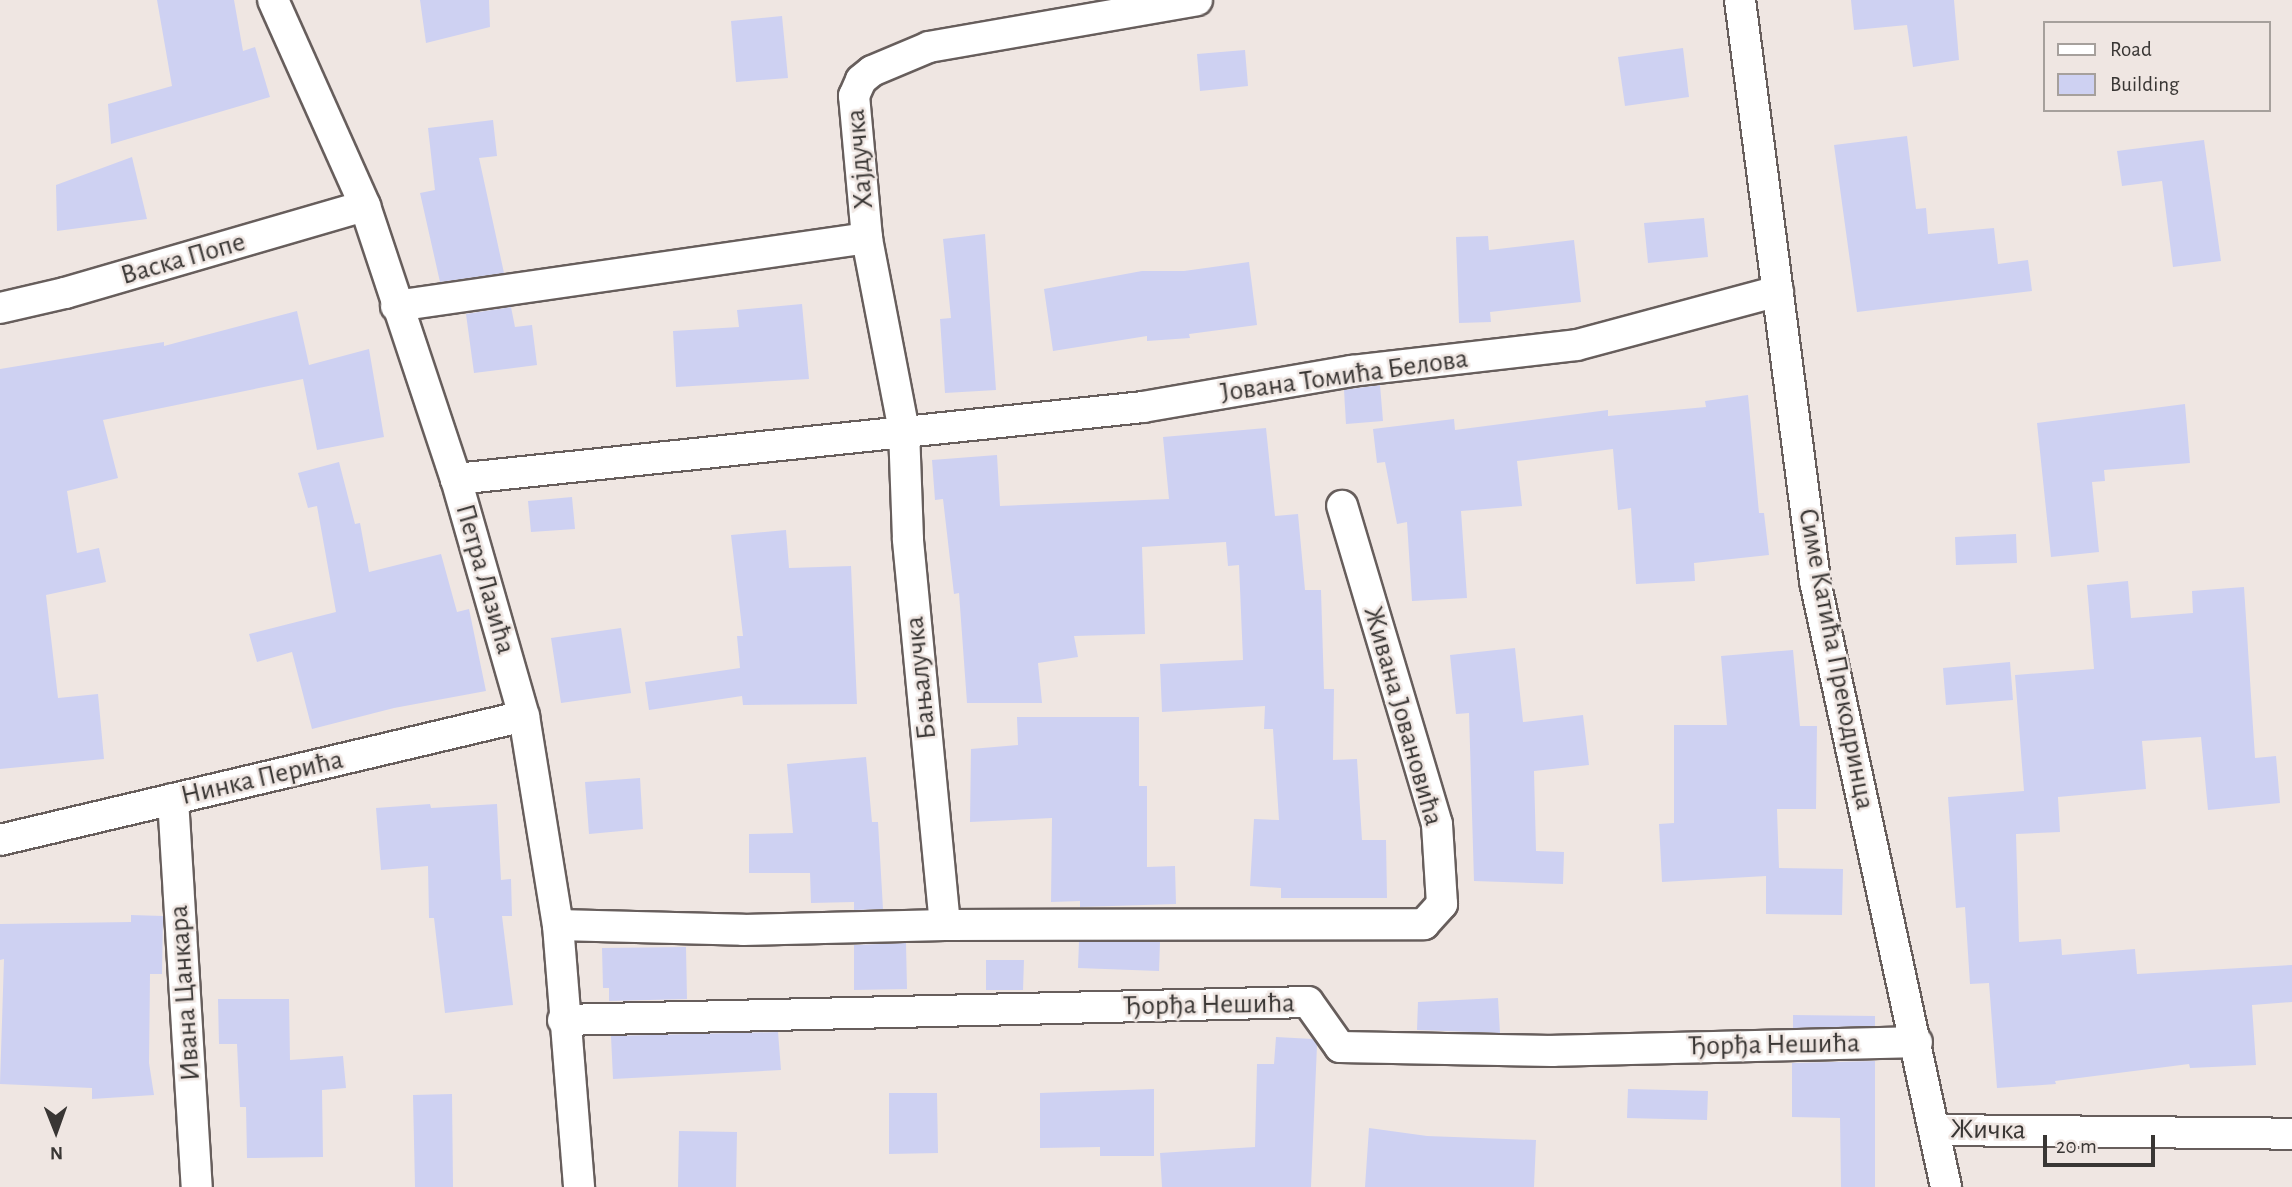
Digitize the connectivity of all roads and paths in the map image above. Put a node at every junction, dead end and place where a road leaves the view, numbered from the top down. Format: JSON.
{"nodes":[{"id":1,"x":273,"y":0,"type":"edge"},
{"id":2,"x":1196,"y":0,"type":"edge"},
{"id":3,"x":1740,"y":0,"type":"edge"},
{"id":4,"x":365,"y":206,"type":"junction"},
{"id":5,"x":867,"y":237,"type":"junction"},
{"id":6,"x":1778,"y":291,"type":"junction"},
{"id":7,"x":396,"y":306,"type":"junction"},
{"id":8,"x":0,"y":308,"type":"edge"},
{"id":9,"x":904,"y":431,"type":"junction"},
{"id":10,"x":456,"y":479,"type":"junction"},
{"id":11,"x":1342,"y":506,"type":"dead end"},
{"id":12,"x":524,"y":716,"type":"junction"},
{"id":13,"x":173,"y":799,"type":"junction"},
{"id":14,"x":0,"y":840,"type":"edge"},
{"id":15,"x":558,"y":925,"type":"junction"},
{"id":16,"x":945,"y":925,"type":"junction"},
{"id":17,"x":563,"y":1020,"type":"junction"},
{"id":18,"x":1917,"y":1042,"type":"junction"},
{"id":19,"x":1937,"y":1130,"type":"junction"},
{"id":20,"x":2292,"y":1134,"type":"edge"},
{"id":21,"x":197,"y":1187,"type":"edge"},
{"id":22,"x":579,"y":1187,"type":"edge"},
{"id":23,"x":1946,"y":1187,"type":"edge"}],
"edges":[{"from":1,"to":4,"type":"street","name":"Петра Лазића"},
{"from":2,"to":5,"type":"street","name":"Хајдучка"},
{"from":3,"to":6,"type":"street","name":"Симе Катића Прекодринца"},
{"from":4,"to":7,"type":"street","name":"Петра Лазића"},
{"from":4,"to":8,"type":"street","name":"Васка Попе"},
{"from":5,"to":7,"type":"street","name":"Хајдучка"},
{"from":5,"to":9,"type":"street","name":"Бањалучка"},
{"from":6,"to":9,"type":"street","name":"Јована Томића Белова"},
{"from":6,"to":18,"type":"street","name":"Симе Катића Прекодринца"},
{"from":7,"to":10,"type":"street","name":"Петра Лазића"},
{"from":9,"to":10,"type":"street","name":"Јована Томића Белова"},
{"from":9,"to":16,"type":"street","name":"Бањалучка"},
{"from":10,"to":12,"type":"street","name":"Петра Лазића"},
{"from":11,"to":16,"type":"street","name":"Живана Јовановића"},
{"from":12,"to":13,"type":"street","name":"Нинка Перића"},
{"from":12,"to":15,"type":"street","name":"Петра Лазића"},
{"from":13,"to":14,"type":"street","name":"Нинка Перића"},
{"from":13,"to":21,"type":"street","name":"Ивана Цанкара"},
{"from":15,"to":16,"type":"street"},
{"from":15,"to":17,"type":"street","name":"Петра Лазића"},
{"from":17,"to":18,"type":"street","name":"Ђорђа Нешића"},
{"from":17,"to":22,"type":"street","name":"Петра Лазића"},
{"from":18,"to":19,"type":"street","name":"Симе Катића Прекодринца"},
{"from":19,"to":20,"type":"street","name":"Жичка"},
{"from":19,"to":23,"type":"street","name":"Симе Катића Прекодринца"}]}
